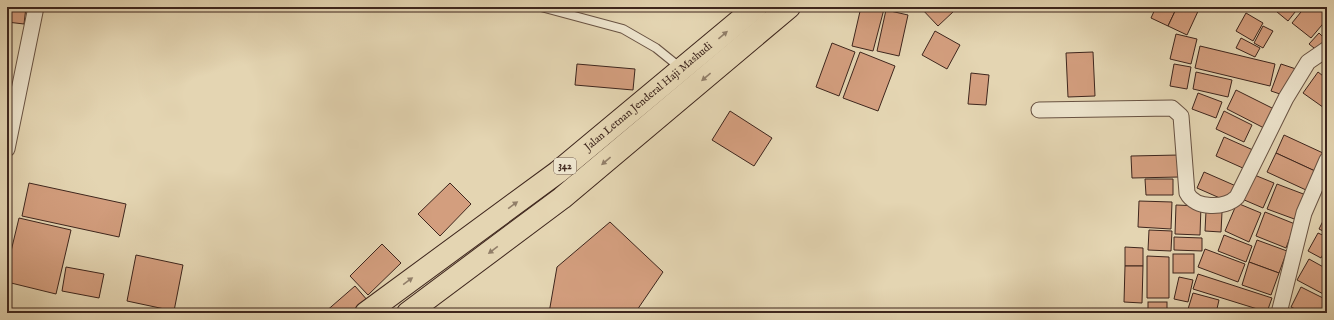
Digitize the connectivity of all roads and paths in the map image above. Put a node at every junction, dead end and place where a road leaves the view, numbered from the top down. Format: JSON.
{"nodes":[{"id":1,"x":36,"y":7,"type":"edge"},
{"id":2,"x":541,"y":7,"type":"edge"},
{"id":3,"x":756,"y":7,"type":"edge"},
{"id":4,"x":789,"y":7,"type":"edge"},
{"id":5,"x":1327,"y":49,"type":"edge"},
{"id":6,"x":682,"y":69,"type":"junction"},
{"id":7,"x":1039,"y":110,"type":"dead end"},
{"id":8,"x":7,"y":149,"type":"edge"},
{"id":9,"x":1327,"y":160,"type":"edge"},
{"id":10,"x":392,"y":305,"type":"edge"},
{"id":11,"x":366,"y":313,"type":"edge"},
{"id":12,"x":408,"y":313,"type":"edge"},
{"id":13,"x":1279,"y":313,"type":"edge"}],
"edges":[{"from":1,"to":8,"type":"street"},
{"from":2,"to":6,"type":"lane"},
{"from":6,"to":3,"type":"main road","name":"Jalan Letnan Jenderal Haji Mashudi","number":"342","one_way":true},
{"from":4,"to":12,"type":"main road","name":"Jalan Letnan Jenderal Haji Mashudi","number":"342","one_way":true},
{"from":5,"to":7,"type":"street"},
{"from":10,"to":6,"type":"main road","name":"Jalan Letnan Jenderal Haji Mashudi","number":"342","one_way":true},
{"from":9,"to":13,"type":"street"},
{"from":10,"to":11,"type":"main road","name":"Jalan Letnan Jenderal Haji Mashudi","number":"342"}]}
